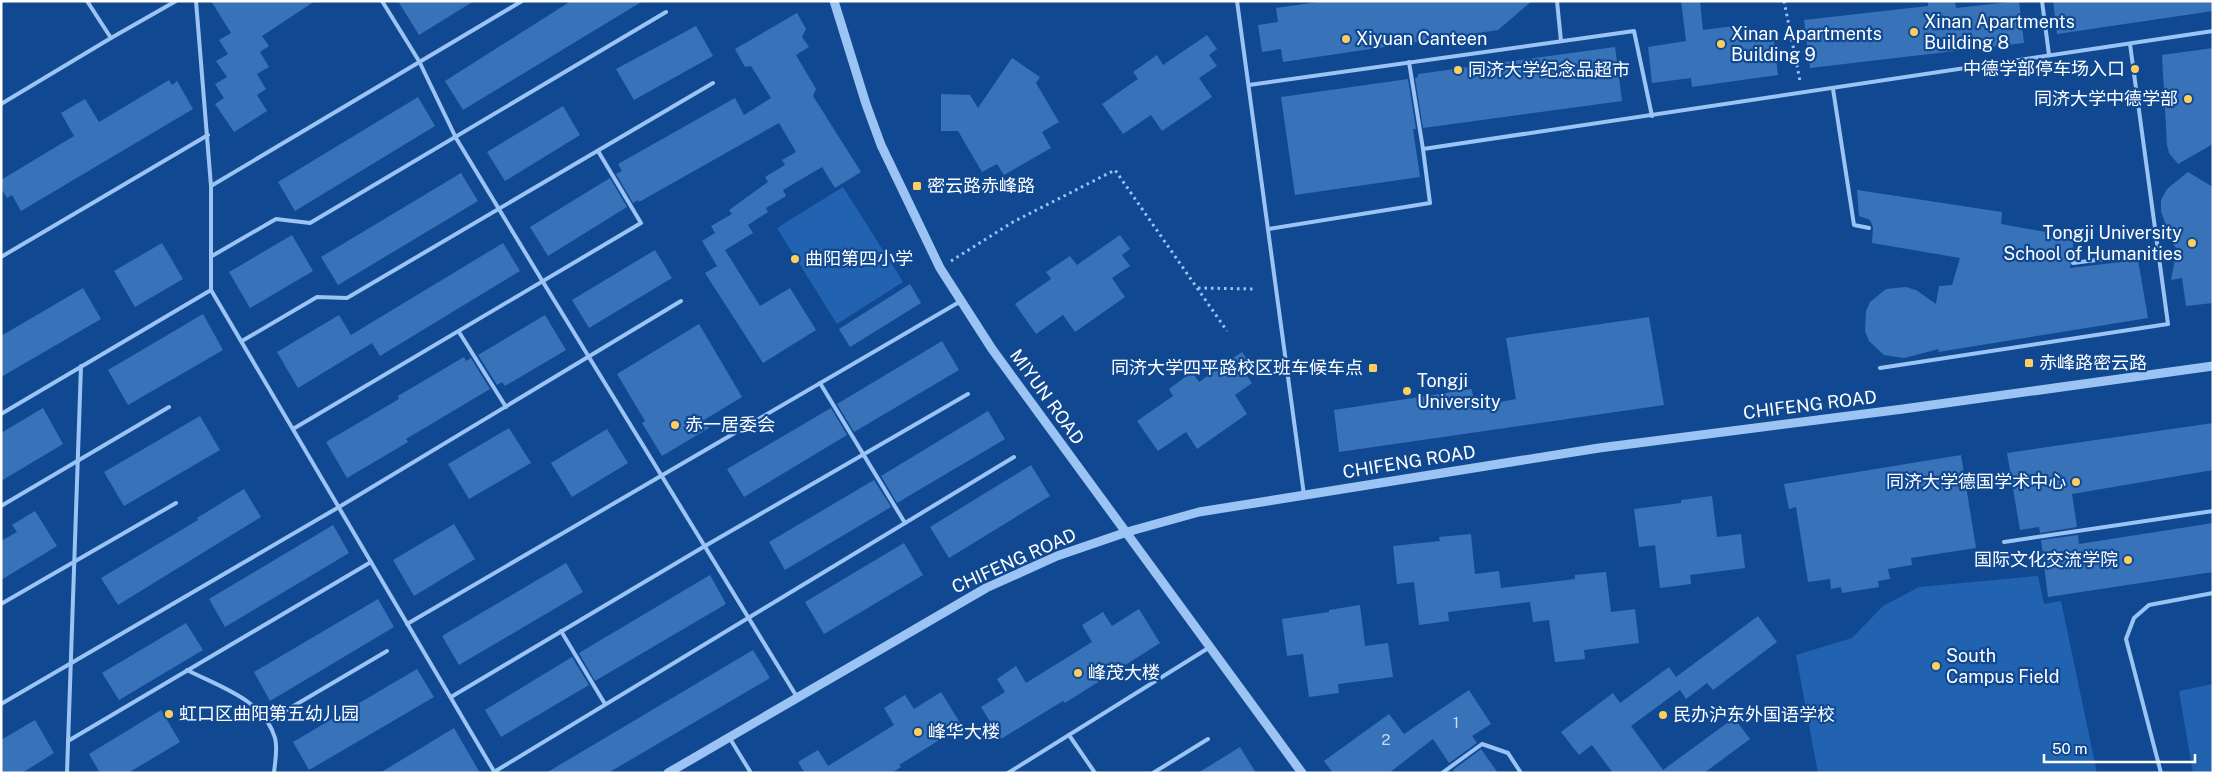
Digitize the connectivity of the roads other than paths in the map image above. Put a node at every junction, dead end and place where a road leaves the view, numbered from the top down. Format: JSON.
{"nodes":[{"id":1,"x":87,"y":1,"type":"edge"},
{"id":2,"x":176,"y":1,"type":"edge"},
{"id":3,"x":196,"y":1,"type":"edge"},
{"id":4,"x":382,"y":1,"type":"edge"},
{"id":5,"x":509,"y":1,"type":"edge"},
{"id":6,"x":522,"y":1,"type":"edge"},
{"id":7,"x":834,"y":1,"type":"edge"},
{"id":8,"x":1237,"y":1,"type":"edge"},
{"id":9,"x":1557,"y":1,"type":"edge"},
{"id":10,"x":2042,"y":1,"type":"edge"},
{"id":11,"x":512,"y":7,"type":"junction"},
{"id":12,"x":666,"y":12,"type":"dead end"},
{"id":13,"x":2213,"y":31,"type":"edge"},
{"id":14,"x":111,"y":38,"type":"junction"},
{"id":15,"x":1561,"y":41,"type":"junction"},
{"id":16,"x":2130,"y":44,"type":"junction"},
{"id":17,"x":2049,"y":55,"type":"junction"},
{"id":18,"x":419,"y":61,"type":"junction"},
{"id":19,"x":1409,"y":62,"type":"junction"},
{"id":20,"x":713,"y":83,"type":"dead end"},
{"id":21,"x":1249,"y":85,"type":"junction"},
{"id":22,"x":1834,"y":89,"type":"junction"},
{"id":23,"x":1,"y":104,"type":"edge"},
{"id":24,"x":1652,"y":116,"type":"junction"},
{"id":25,"x":208,"y":135,"type":"junction"},
{"id":26,"x":456,"y":138,"type":"junction"},
{"id":27,"x":1423,"y":149,"type":"junction"},
{"id":28,"x":598,"y":151,"type":"junction"},
{"id":29,"x":210,"y":186,"type":"junction"},
{"id":30,"x":500,"y":210,"type":"junction"},
{"id":31,"x":1869,"y":228,"type":"dead end"},
{"id":32,"x":1269,"y":229,"type":"junction"},
{"id":33,"x":2158,"y":252,"type":"junction"},
{"id":34,"x":212,"y":256,"type":"junction"},
{"id":35,"x":1,"y":258,"type":"edge"},
{"id":36,"x":2073,"y":262,"type":"dead end"},
{"id":37,"x":543,"y":282,"type":"junction"},
{"id":38,"x":212,"y":290,"type":"junction"},
{"id":39,"x":961,"y":301,"type":"junction"},
{"id":40,"x":681,"y":302,"type":"dead end"},
{"id":41,"x":459,"y":332,"type":"junction"},
{"id":42,"x":242,"y":341,"type":"junction"},
{"id":43,"x":588,"y":357,"type":"junction"},
{"id":44,"x":81,"y":366,"type":"junction"},
{"id":45,"x":2213,"y":366,"type":"edge"},
{"id":46,"x":1880,"y":368,"type":"dead end"},
{"id":47,"x":820,"y":383,"type":"junction"},
{"id":48,"x":968,"y":394,"type":"dead end"},
{"id":49,"x":169,"y":407,"type":"dead end"},
{"id":50,"x":506,"y":407,"type":"junction"},
{"id":51,"x":1,"y":414,"type":"edge"},
{"id":52,"x":292,"y":428,"type":"junction"},
{"id":53,"x":863,"y":454,"type":"junction"},
{"id":54,"x":1014,"y":457,"type":"dead end"},
{"id":55,"x":77,"y":462,"type":"junction"},
{"id":56,"x":661,"y":475,"type":"junction"},
{"id":57,"x":1304,"y":495,"type":"junction"},
{"id":58,"x":176,"y":503,"type":"dead end"},
{"id":59,"x":1,"y":506,"type":"edge"},
{"id":60,"x":339,"y":507,"type":"junction"},
{"id":61,"x":2213,"y":511,"type":"edge"},
{"id":62,"x":905,"y":523,"type":"junction"},
{"id":63,"x":1126,"y":532,"type":"junction"},
{"id":64,"x":2004,"y":542,"type":"dead end"},
{"id":65,"x":705,"y":546,"type":"junction"},
{"id":66,"x":74,"y":562,"type":"junction"},
{"id":67,"x":371,"y":562,"type":"junction"},
{"id":68,"x":2213,"y":593,"type":"edge"},
{"id":69,"x":1,"y":604,"type":"edge"},
{"id":70,"x":749,"y":616,"type":"junction"},
{"id":71,"x":407,"y":624,"type":"junction"},
{"id":72,"x":561,"y":631,"type":"junction"},
{"id":73,"x":1210,"y":646,"type":"junction"},
{"id":74,"x":388,"y":651,"type":"dead end"},
{"id":75,"x":71,"y":664,"type":"junction"},
{"id":76,"x":188,"y":670,"type":"junction"},
{"id":77,"x":451,"y":697,"type":"junction"},
{"id":78,"x":798,"y":697,"type":"junction"},
{"id":79,"x":1,"y":704,"type":"edge"},
{"id":80,"x":605,"y":704,"type":"junction"},
{"id":81,"x":268,"y":722,"type":"junction"},
{"id":82,"x":1069,"y":735,"type":"junction"},
{"id":83,"x":729,"y":737,"type":"junction"},
{"id":84,"x":1208,"y":739,"type":"dead end"},
{"id":85,"x":68,"y":741,"type":"junction"},
{"id":86,"x":494,"y":772,"type":"edge"},
{"id":87,"x":66,"y":773,"type":"edge"},
{"id":88,"x":274,"y":773,"type":"edge"},
{"id":89,"x":668,"y":773,"type":"edge"},
{"id":90,"x":751,"y":773,"type":"edge"},
{"id":91,"x":1008,"y":773,"type":"edge"},
{"id":92,"x":1095,"y":773,"type":"edge"},
{"id":93,"x":1153,"y":773,"type":"edge"},
{"id":94,"x":1302,"y":773,"type":"edge"},
{"id":95,"x":1442,"y":773,"type":"edge"},
{"id":96,"x":1521,"y":773,"type":"edge"},
{"id":97,"x":2161,"y":773,"type":"edge"}],
"edges":[{"from":1,"to":14,"type":"lane"},
{"from":2,"to":14,"type":"lane"},
{"from":3,"to":25,"type":"lane"},
{"from":4,"to":18,"type":"lane"},
{"from":5,"to":11,"type":"lane"},
{"from":6,"to":11,"type":"lane"},
{"from":7,"to":39,"type":"street","name":"MIYUN ROAD"},
{"from":8,"to":21,"type":"lane"},
{"from":9,"to":15,"type":"lane"},
{"from":10,"to":17,"type":"lane"},
{"from":11,"to":18,"type":"lane"},
{"from":12,"to":26,"type":"lane"},
{"from":13,"to":16,"type":"lane"},
{"from":14,"to":23,"type":"lane"},
{"from":15,"to":19,"type":"lane"},
{"from":15,"to":24,"type":"lane"},
{"from":16,"to":17,"type":"lane"},
{"from":16,"to":33,"type":"lane"},
{"from":17,"to":22,"type":"lane"},
{"from":18,"to":26,"type":"lane"},
{"from":18,"to":29,"type":"lane"},
{"from":19,"to":21,"type":"lane"},
{"from":19,"to":27,"type":"lane"},
{"from":20,"to":28,"type":"lane"},
{"from":21,"to":32,"type":"lane"},
{"from":22,"to":24,"type":"lane"},
{"from":22,"to":31,"type":"lane"},
{"from":24,"to":27,"type":"lane"},
{"from":25,"to":29,"type":"lane"},
{"from":25,"to":35,"type":"lane"},
{"from":26,"to":30,"type":"lane"},
{"from":26,"to":34,"type":"lane"},
{"from":27,"to":32,"type":"lane"},
{"from":28,"to":30,"type":"lane"},
{"from":28,"to":37,"type":"lane"},
{"from":29,"to":34,"type":"lane"},
{"from":30,"to":37,"type":"lane"},
{"from":30,"to":42,"type":"lane"},
{"from":32,"to":57,"type":"lane"},
{"from":33,"to":36,"type":"lane"},
{"from":33,"to":46,"type":"lane"},
{"from":34,"to":38,"type":"lane"},
{"from":37,"to":41,"type":"lane"},
{"from":37,"to":43,"type":"lane"},
{"from":38,"to":42,"type":"lane"},
{"from":38,"to":44,"type":"lane"},
{"from":39,"to":47,"type":"lane"},
{"from":39,"to":63,"type":"street","name":"MIYUN ROAD"},
{"from":40,"to":43,"type":"lane"},
{"from":41,"to":50,"type":"lane"},
{"from":41,"to":52,"type":"lane"},
{"from":42,"to":52,"type":"lane"},
{"from":43,"to":50,"type":"lane"},
{"from":43,"to":56,"type":"lane"},
{"from":44,"to":51,"type":"lane"},
{"from":44,"to":55,"type":"lane"},
{"from":45,"to":57,"type":"street","name":"CHIFENG ROAD"},
{"from":47,"to":53,"type":"lane"},
{"from":47,"to":56,"type":"lane"},
{"from":48,"to":53,"type":"lane"},
{"from":49,"to":55,"type":"lane"},
{"from":50,"to":60,"type":"lane"},
{"from":52,"to":60,"type":"lane"},
{"from":53,"to":62,"type":"lane"},
{"from":53,"to":65,"type":"lane"},
{"from":54,"to":62,"type":"lane"},
{"from":55,"to":59,"type":"lane"},
{"from":55,"to":66,"type":"lane"},
{"from":56,"to":65,"type":"lane"},
{"from":56,"to":71,"type":"lane"},
{"from":57,"to":63,"type":"street","name":"CHIFENG ROAD"},
{"from":58,"to":66,"type":"lane"},
{"from":60,"to":67,"type":"lane"},
{"from":60,"to":75,"type":"lane"},
{"from":61,"to":64,"type":"lane"},
{"from":62,"to":70,"type":"lane"},
{"from":63,"to":73,"type":"street","name":"MIYUN ROAD"},
{"from":63,"to":78,"type":"street","name":"CHIFENG ROAD"},
{"from":65,"to":70,"type":"lane"},
{"from":65,"to":72,"type":"lane"},
{"from":66,"to":69,"type":"lane"},
{"from":66,"to":75,"type":"lane"},
{"from":67,"to":71,"type":"lane"},
{"from":67,"to":76,"type":"lane"},
{"from":68,"to":97,"type":"lane"},
{"from":70,"to":78,"type":"lane"},
{"from":70,"to":80,"type":"lane"},
{"from":71,"to":77,"type":"lane"},
{"from":72,"to":77,"type":"lane"},
{"from":72,"to":80,"type":"lane"},
{"from":73,"to":82,"type":"lane"},
{"from":73,"to":94,"type":"street","name":"MIYUN ROAD"},
{"from":74,"to":81,"type":"lane"},
{"from":75,"to":79,"type":"lane"},
{"from":75,"to":85,"type":"lane"},
{"from":76,"to":81,"type":"lane"},
{"from":76,"to":85,"type":"lane"},
{"from":77,"to":86,"type":"lane"},
{"from":78,"to":83,"type":"street","name":"CHIFENG ROAD"},
{"from":80,"to":86,"type":"lane"},
{"from":81,"to":88,"type":"lane"},
{"from":82,"to":91,"type":"lane"},
{"from":82,"to":92,"type":"lane"},
{"from":83,"to":89,"type":"street","name":"CHIFENG ROAD"},
{"from":83,"to":90,"type":"lane"},
{"from":84,"to":93,"type":"lane"},
{"from":85,"to":87,"type":"lane"},
{"from":95,"to":96,"type":"lane"}]}
